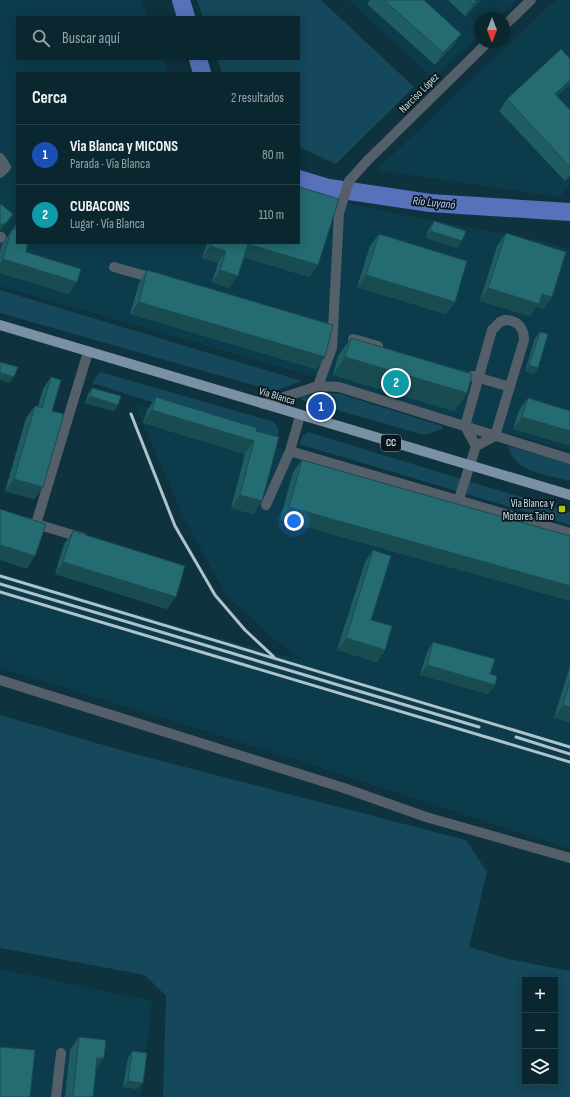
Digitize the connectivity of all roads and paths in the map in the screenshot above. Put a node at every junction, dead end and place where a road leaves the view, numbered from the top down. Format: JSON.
{"nodes":[{"id":1,"x":531,"y":0,"type":"edge"},
{"id":2,"x":510,"y":20,"type":"edge"},
{"id":3,"x":482,"y":48,"type":"edge"},
{"id":4,"x":0,"y":158,"type":"edge"},
{"id":5,"x":0,"y":173,"type":"edge"},
{"id":6,"x":114,"y":266,"type":"dead end"},
{"id":7,"x":167,"y":282,"type":"edge"},
{"id":8,"x":0,"y":325,"type":"edge"},
{"id":9,"x":354,"y":339,"type":"edge"},
{"id":10,"x":390,"y":350,"type":"edge"},
{"id":11,"x":88,"y":352,"type":"junction"},
{"id":12,"x":464,"y":373,"type":"edge"},
{"id":13,"x":479,"y":378,"type":"junction"},
{"id":14,"x":318,"y":386,"type":"junction"},
{"id":15,"x":510,"y":387,"type":"junction"},
{"id":16,"x":263,"y":404,"type":"junction"},
{"id":17,"x":300,"y":416,"type":"junction"},
{"id":18,"x":465,"y":426,"type":"junction"},
{"id":19,"x":495,"y":436,"type":"junction"},
{"id":20,"x":476,"y":446,"type":"junction"},
{"id":21,"x":290,"y":452,"type":"junction"},
{"id":22,"x":570,"y":459,"type":"edge"},
{"id":23,"x":470,"y":466,"type":"junction"},
{"id":24,"x":570,"y":495,"type":"edge"},
{"id":25,"x":458,"y":502,"type":"junction"},
{"id":26,"x":266,"y":505,"type":"dead end"},
{"id":27,"x":22,"y":519,"type":"edge"},
{"id":28,"x":36,"y":524,"type":"junction"},
{"id":29,"x":570,"y":533,"type":"edge"},
{"id":30,"x":95,"y":541,"type":"edge"},
{"id":31,"x":0,"y":680,"type":"edge"},
{"id":32,"x":570,"y":858,"type":"edge"},
{"id":33,"x":61,"y":1053,"type":"dead end"},
{"id":34,"x":56,"y":1097,"type":"edge"}],
"edges":[{"from":1,"to":2,"type":"street"},
{"from":3,"to":14,"type":"street","name":"Narciso López"},
{"from":4,"to":5,"type":"street"},
{"from":6,"to":7,"type":"street"},
{"from":8,"to":11,"type":"main road","name":"Vía Blanca","number":"CC"},
{"from":9,"to":10,"type":"street"},
{"from":11,"to":16,"type":"main road","name":"Vía Blanca","number":"CC"},
{"from":11,"to":28,"type":"street"},
{"from":12,"to":13,"type":"street"},
{"from":13,"to":15,"type":"street"},
{"from":13,"to":15,"type":"street"},
{"from":13,"to":18,"type":"street"},
{"from":14,"to":16,"type":"street"},
{"from":14,"to":18,"type":"street"},
{"from":15,"to":19,"type":"street"},
{"from":16,"to":17,"type":"main road","name":"Vía Blanca","number":"CC"},
{"from":17,"to":21,"type":"street"},
{"from":17,"to":23,"type":"main road","name":"Vía Blanca","number":"CC"},
{"from":18,"to":19,"type":"street"},
{"from":18,"to":20,"type":"street"},
{"from":19,"to":20,"type":"street"},
{"from":19,"to":22,"type":"street"},
{"from":20,"to":23,"type":"street"},
{"from":21,"to":25,"type":"street"},
{"from":21,"to":26,"type":"street"},
{"from":23,"to":24,"type":"main road","name":"Vía Blanca","number":"CC"},
{"from":23,"to":25,"type":"street"},
{"from":25,"to":29,"type":"street"},
{"from":27,"to":28,"type":"street"},
{"from":28,"to":30,"type":"street"},
{"from":31,"to":32,"type":"street"},
{"from":33,"to":34,"type":"street"}]}
